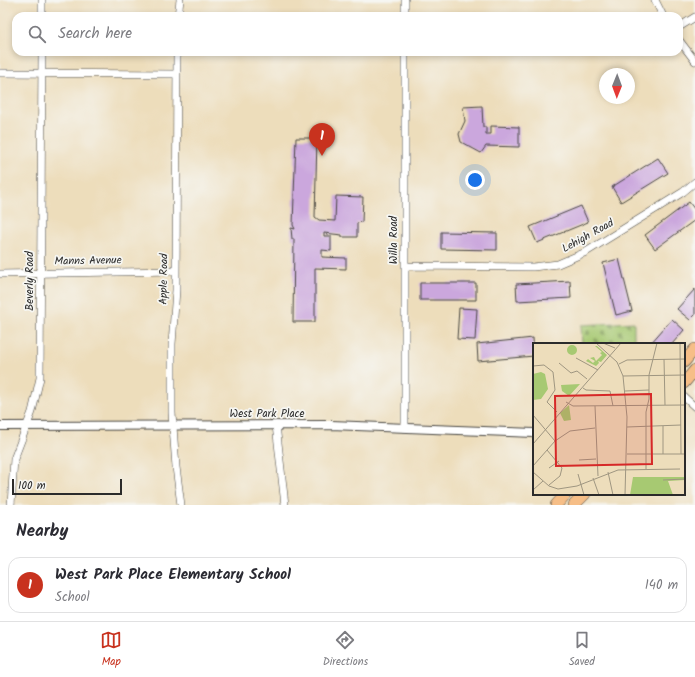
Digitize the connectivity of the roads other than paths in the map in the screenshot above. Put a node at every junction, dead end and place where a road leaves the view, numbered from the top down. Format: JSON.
{"nodes":[{"id":1,"x":42,"y":0,"type":"edge"},
{"id":2,"x":180,"y":0,"type":"edge"},
{"id":3,"x":405,"y":0,"type":"edge"},
{"id":4,"x":655,"y":0,"type":"edge"},
{"id":5,"x":42,"y":12,"type":"edge"},
{"id":6,"x":178,"y":12,"type":"edge"},
{"id":7,"x":405,"y":12,"type":"edge"},
{"id":8,"x":661,"y":12,"type":"edge"},
{"id":9,"x":695,"y":17,"type":"edge"},
{"id":10,"x":683,"y":24,"type":"edge"},
{"id":11,"x":683,"y":45,"type":"edge"},
{"id":12,"x":42,"y":56,"type":"edge"},
{"id":13,"x":177,"y":56,"type":"edge"},
{"id":14,"x":405,"y":56,"type":"edge"},
{"id":15,"x":695,"y":61,"type":"edge"},
{"id":16,"x":0,"y":73,"type":"edge"},
{"id":17,"x":42,"y":74,"type":"junction"},
{"id":18,"x":177,"y":74,"type":"junction"},
{"id":19,"x":695,"y":182,"type":"edge"},
{"id":20,"x":405,"y":266,"type":"junction"},
{"id":21,"x":176,"y":271,"type":"junction"},
{"id":22,"x":41,"y":273,"type":"junction"},
{"id":23,"x":0,"y":274,"type":"edge"},
{"id":24,"x":695,"y":349,"type":"edge"},
{"id":25,"x":685,"y":361,"type":"edge"},
{"id":26,"x":695,"y":370,"type":"edge"},
{"id":27,"x":685,"y":382,"type":"edge"},
{"id":28,"x":685,"y":398,"type":"edge"},
{"id":29,"x":695,"y":407,"type":"edge"},
{"id":30,"x":276,"y":425,"type":"junction"},
{"id":31,"x":0,"y":426,"type":"edge"},
{"id":32,"x":26,"y":426,"type":"junction"},
{"id":33,"x":174,"y":426,"type":"junction"},
{"id":34,"x":405,"y":427,"type":"junction"},
{"id":35,"x":533,"y":433,"type":"edge"},
{"id":36,"x":565,"y":495,"type":"edge"},
{"id":37,"x":584,"y":495,"type":"edge"},
{"id":38,"x":11,"y":505,"type":"edge"},
{"id":39,"x":181,"y":505,"type":"edge"},
{"id":40,"x":285,"y":505,"type":"edge"},
{"id":41,"x":556,"y":505,"type":"edge"},
{"id":42,"x":574,"y":505,"type":"edge"}],
"edges":[{"from":1,"to":5,"type":"street"},
{"from":2,"to":6,"type":"street"},
{"from":3,"to":7,"type":"street"},
{"from":4,"to":8,"type":"street"},
{"from":9,"to":10,"type":"street"},
{"from":11,"to":15,"type":"street"},
{"from":12,"to":17,"type":"street","name":"Beverly Road"},
{"from":13,"to":18,"type":"street","name":"Apple Road"},
{"from":14,"to":20,"type":"street","name":"Willa Road"},
{"from":16,"to":17,"type":"street"},
{"from":17,"to":18,"type":"street"},
{"from":17,"to":22,"type":"street","name":"Beverly Road"},
{"from":18,"to":21,"type":"street","name":"Apple Road"},
{"from":19,"to":20,"type":"street","name":"Lehigh Road"},
{"from":20,"to":34,"type":"street","name":"Willa Road"},
{"from":21,"to":22,"type":"street","name":"Manns Avenue"},
{"from":21,"to":33,"type":"street","name":"Apple Road"},
{"from":22,"to":23,"type":"street","name":"Manns Avenue"},
{"from":22,"to":32,"type":"street","name":"Beverly Road"},
{"from":24,"to":25,"type":"main road"},
{"from":26,"to":27,"type":"main road"},
{"from":28,"to":29,"type":"street"},
{"from":30,"to":33,"type":"street","name":"West Park Place"},
{"from":30,"to":34,"type":"street","name":"West Park Place"},
{"from":30,"to":40,"type":"street"},
{"from":31,"to":32,"type":"street","name":"West Park Place"},
{"from":32,"to":33,"type":"street","name":"West Park Place"},
{"from":32,"to":38,"type":"street","name":"Beverly Road"},
{"from":33,"to":39,"type":"street","name":"Apple Road"},
{"from":34,"to":35,"type":"street","name":"West Park Place"},
{"from":36,"to":41,"type":"main road"},
{"from":37,"to":42,"type":"main road"}]}
